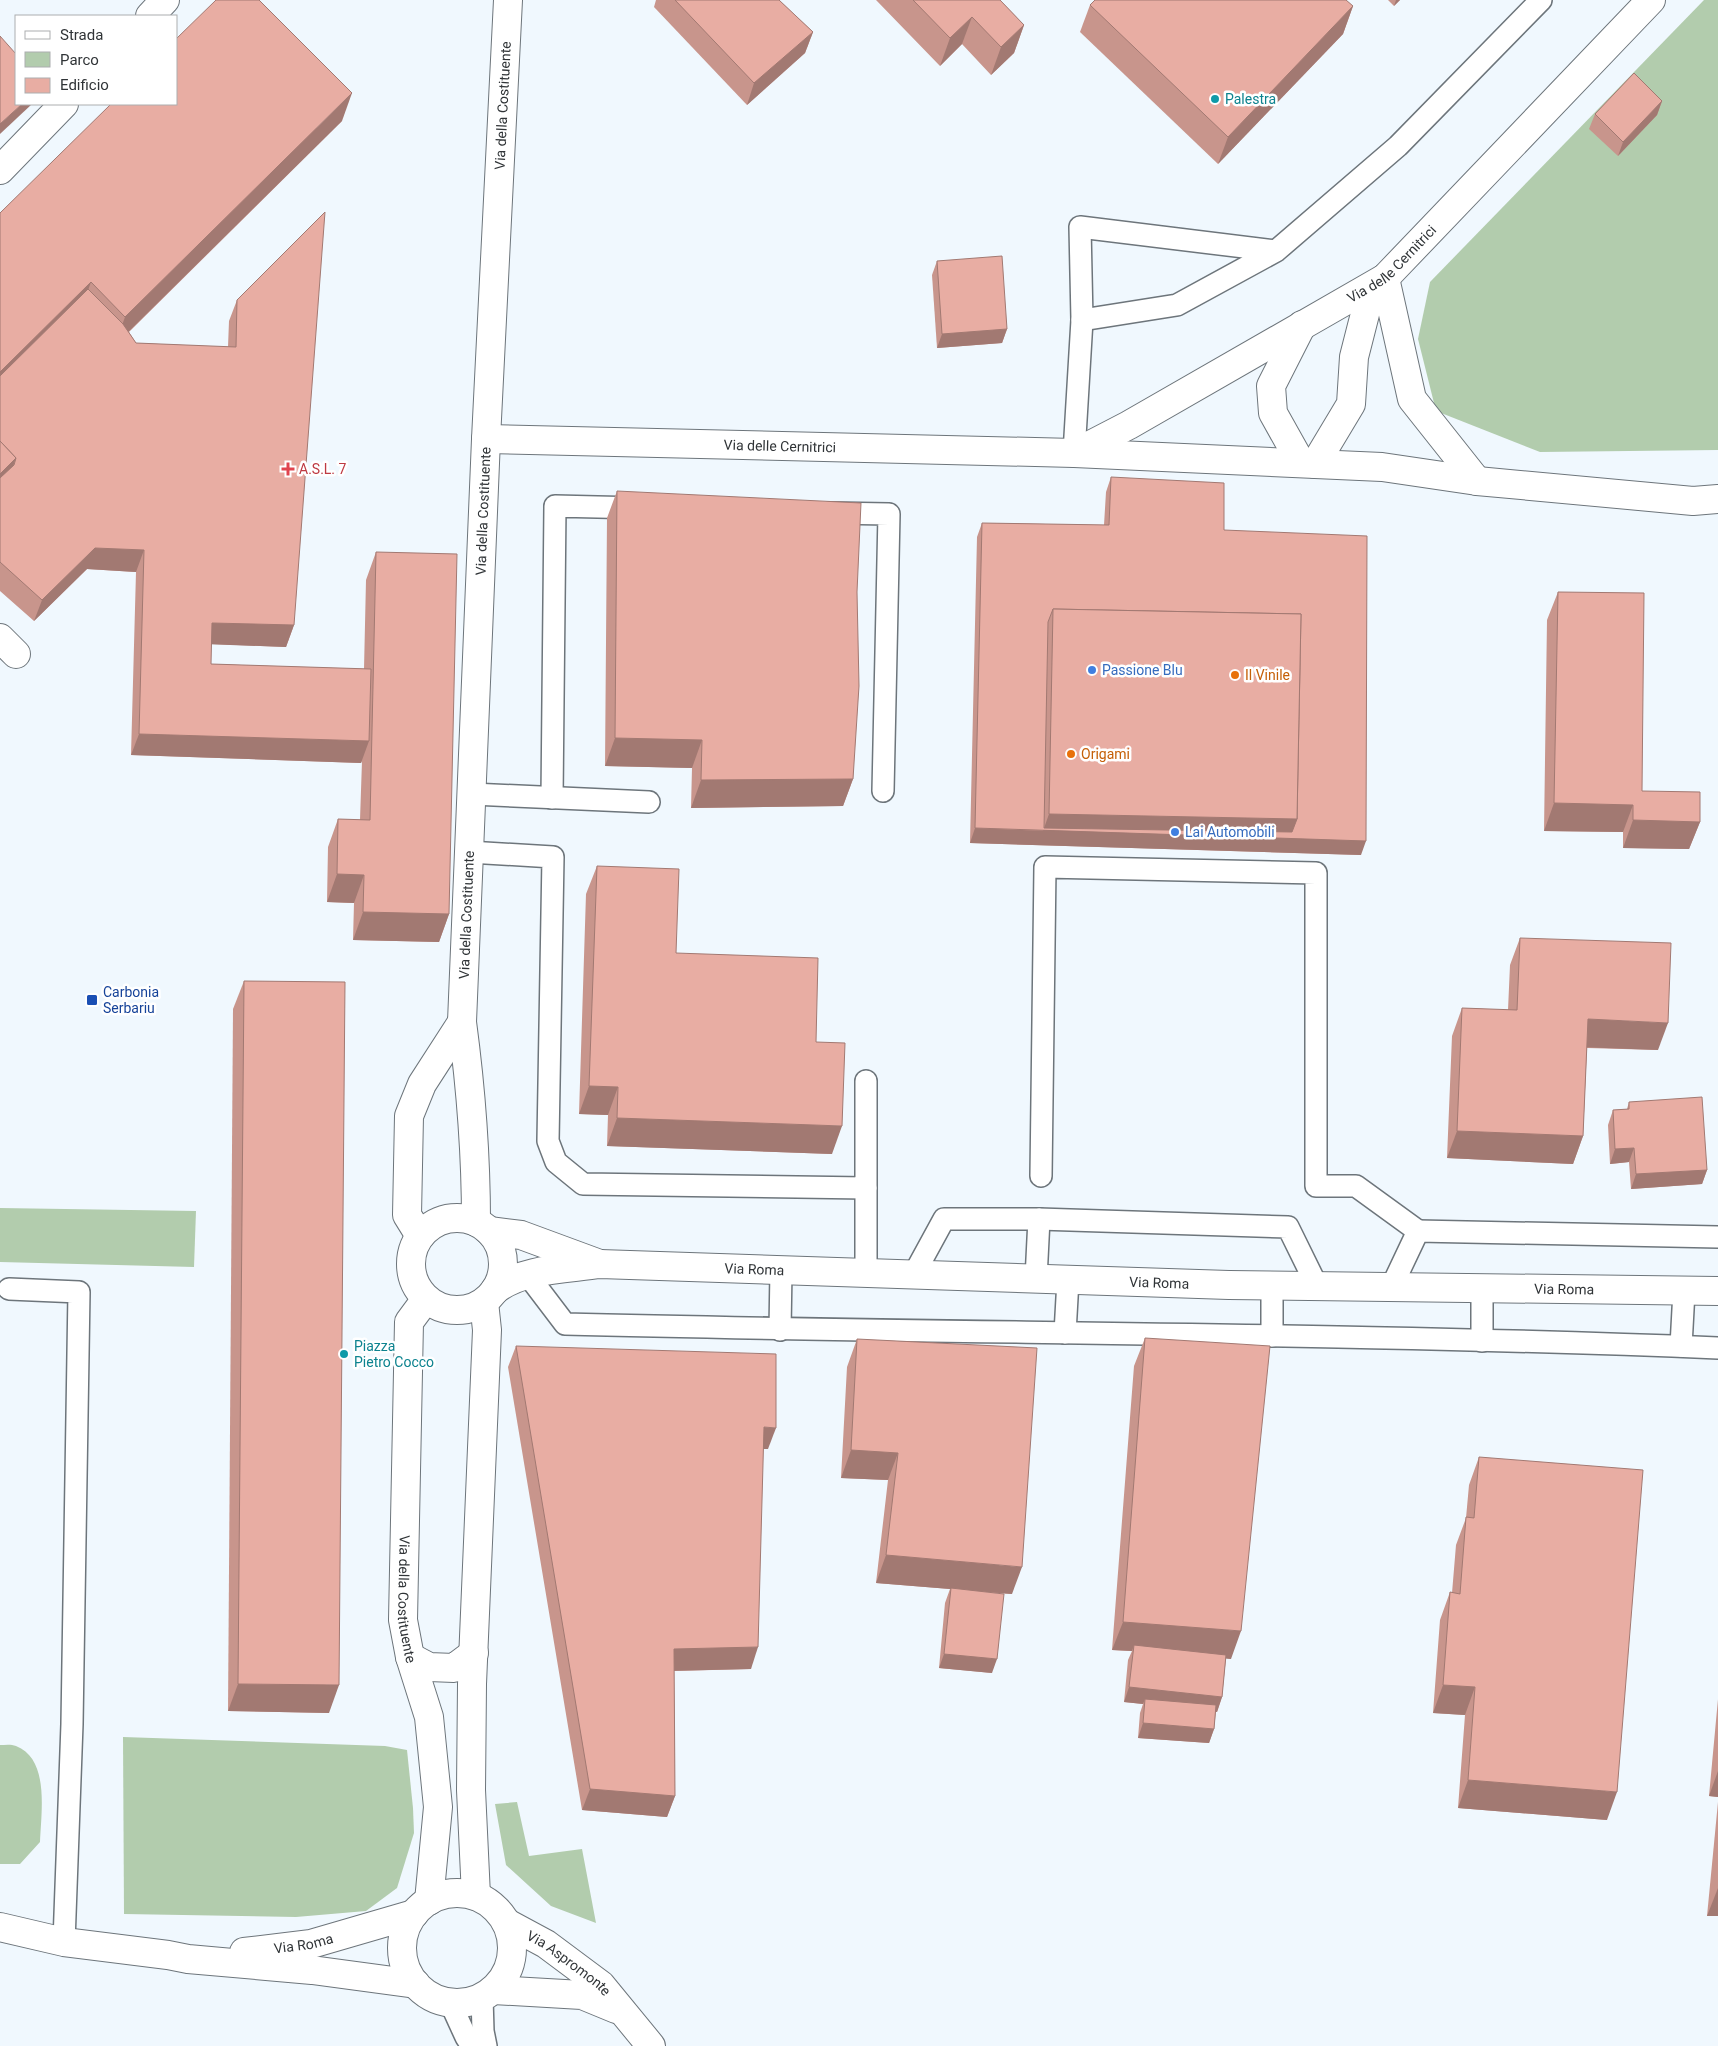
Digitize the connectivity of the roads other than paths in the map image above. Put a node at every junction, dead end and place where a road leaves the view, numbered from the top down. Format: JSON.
{"nodes":[{"id":1,"x":166,"y":0,"type":"edge"},
{"id":2,"x":508,"y":0,"type":"edge"},
{"id":3,"x":1541,"y":0,"type":"edge"},
{"id":4,"x":1650,"y":0,"type":"edge"},
{"id":5,"x":151,"y":15,"type":"edge"},
{"id":6,"x":63,"y":105,"type":"edge"},
{"id":7,"x":0,"y":170,"type":"edge"},
{"id":8,"x":1276,"y":251,"type":"junction"},
{"id":9,"x":1385,"y":278,"type":"junction"},
{"id":10,"x":1082,"y":320,"type":"junction"},
{"id":11,"x":1302,"y":325,"type":"junction"},
{"id":12,"x":486,"y":439,"type":"junction"},
{"id":13,"x":1074,"y":453,"type":"junction"},
{"id":14,"x":1308,"y":464,"type":"junction"},
{"id":15,"x":1477,"y":481,"type":"junction"},
{"id":16,"x":1718,"y":499,"type":"edge"},
{"id":17,"x":663,"y":508,"type":"edge"},
{"id":18,"x":811,"y":512,"type":"edge"},
{"id":19,"x":882,"y":791,"type":"dead end"},
{"id":20,"x":472,"y":794,"type":"junction"},
{"id":21,"x":552,"y":798,"type":"junction"},
{"id":22,"x":649,"y":802,"type":"dead end"},
{"id":23,"x":469,"y":852,"type":"junction"},
{"id":24,"x":462,"y":1022,"type":"junction"},
{"id":25,"x":866,"y":1081,"type":"dead end"},
{"id":26,"x":1041,"y":1176,"type":"dead end"},
{"id":27,"x":866,"y":1188,"type":"junction"},
{"id":28,"x":1039,"y":1218,"type":"junction"},
{"id":29,"x":483,"y":1226,"type":"junction"},
{"id":30,"x":1418,"y":1231,"type":"junction"},
{"id":31,"x":420,"y":1236,"type":"junction"},
{"id":32,"x":1718,"y":1236,"type":"edge"},
{"id":33,"x":600,"y":1264,"type":"junction"},
{"id":34,"x":781,"y":1270,"type":"junction"},
{"id":35,"x":866,"y":1273,"type":"junction"},
{"id":36,"x":528,"y":1274,"type":"junction"},
{"id":37,"x":914,"y":1274,"type":"junction"},
{"id":38,"x":1036,"y":1279,"type":"junction"},
{"id":39,"x":1068,"y":1280,"type":"junction"},
{"id":40,"x":1272,"y":1286,"type":"junction"},
{"id":41,"x":1317,"y":1286,"type":"junction"},
{"id":42,"x":1391,"y":1288,"type":"junction"},
{"id":43,"x":9,"y":1289,"type":"dead end"},
{"id":44,"x":1482,"y":1289,"type":"junction"},
{"id":45,"x":1684,"y":1291,"type":"junction"},
{"id":46,"x":1718,"y":1291,"type":"edge"},
{"id":47,"x":490,"y":1296,"type":"junction"},
{"id":48,"x":426,"y":1299,"type":"junction"},
{"id":49,"x":780,"y":1330,"type":"junction"},
{"id":50,"x":1065,"y":1333,"type":"junction"},
{"id":51,"x":1272,"y":1336,"type":"junction"},
{"id":52,"x":1482,"y":1341,"type":"junction"},
{"id":53,"x":1681,"y":1346,"type":"junction"},
{"id":54,"x":1718,"y":1348,"type":"edge"},
{"id":55,"x":474,"y":1653,"type":"junction"},
{"id":56,"x":410,"y":1657,"type":"junction"},
{"id":57,"x":476,"y":1896,"type":"junction"},
{"id":58,"x":421,"y":1907,"type":"junction"},
{"id":59,"x":507,"y":1923,"type":"junction"},
{"id":60,"x":0,"y":1927,"type":"edge"},
{"id":61,"x":64,"y":1942,"type":"junction"},
{"id":62,"x":188,"y":1959,"type":"junction"},
{"id":63,"x":416,"y":1984,"type":"junction"},
{"id":64,"x":487,"y":1994,"type":"junction"},
{"id":65,"x":450,"y":2002,"type":"junction"},
{"id":66,"x":623,"y":2012,"type":"junction"},
{"id":67,"x":472,"y":2046,"type":"edge"},
{"id":68,"x":486,"y":2046,"type":"edge"},
{"id":69,"x":651,"y":2046,"type":"edge"}],
"edges":[{"from":1,"to":5,"type":"main road"},
{"from":2,"to":12,"type":"main road","name":"Via della Costituente"},
{"from":3,"to":8,"type":"lane"},
{"from":4,"to":9,"type":"main road","name":"Via delle Cernitrici"},
{"from":6,"to":7,"type":"main road"},
{"from":8,"to":10,"type":"lane"},
{"from":8,"to":10,"type":"lane"},
{"from":9,"to":11,"type":"main road","name":"Via delle Cernitrici"},
{"from":9,"to":14,"type":"main road"},
{"from":9,"to":15,"type":"main road"},
{"from":10,"to":13,"type":"lane"},
{"from":11,"to":13,"type":"main road","name":"Via delle Cernitrici"},
{"from":11,"to":14,"type":"main road"},
{"from":12,"to":13,"type":"main road","name":"Via delle Cernitrici"},
{"from":12,"to":20,"type":"main road","name":"Via della Costituente"},
{"from":13,"to":14,"type":"main road","name":"Via delle Cernitrici"},
{"from":14,"to":15,"type":"main road","name":"Via delle Cernitrici"},
{"from":15,"to":16,"type":"main road","name":"Via delle Cernitrici"},
{"from":17,"to":21,"type":"lane"},
{"from":18,"to":19,"type":"lane"},
{"from":20,"to":21,"type":"lane"},
{"from":20,"to":23,"type":"main road","name":"Via della Costituente"},
{"from":21,"to":22,"type":"lane"},
{"from":23,"to":24,"type":"main road","name":"Via della Costituente"},
{"from":23,"to":27,"type":"lane"},
{"from":24,"to":29,"type":"main road","name":"Via della Costituente"},
{"from":24,"to":31,"type":"main road"},
{"from":25,"to":27,"type":"lane"},
{"from":26,"to":30,"type":"lane"},
{"from":27,"to":35,"type":"lane"},
{"from":28,"to":37,"type":"lane"},
{"from":28,"to":38,"type":"lane"},
{"from":28,"to":41,"type":"lane"},
{"from":29,"to":31,"type":"main road"},
{"from":29,"to":33,"type":"main road","name":"Via Roma"},
{"from":29,"to":47,"type":"main road"},
{"from":30,"to":32,"type":"lane"},
{"from":30,"to":42,"type":"lane"},
{"from":31,"to":48,"type":"main road"},
{"from":33,"to":34,"type":"main road","name":"Via Roma"},
{"from":33,"to":36,"type":"main road","name":"Via Roma"},
{"from":34,"to":35,"type":"main road","name":"Via Roma"},
{"from":34,"to":49,"type":"lane"},
{"from":35,"to":37,"type":"main road","name":"Via Roma"},
{"from":36,"to":47,"type":"main road","name":"Via Roma"},
{"from":36,"to":49,"type":"lane"},
{"from":37,"to":38,"type":"main road","name":"Via Roma"},
{"from":38,"to":39,"type":"main road","name":"Via Roma"},
{"from":39,"to":40,"type":"main road","name":"Via Roma"},
{"from":39,"to":50,"type":"lane"},
{"from":40,"to":41,"type":"main road","name":"Via Roma"},
{"from":40,"to":51,"type":"lane"},
{"from":41,"to":42,"type":"main road","name":"Via Roma"},
{"from":42,"to":44,"type":"main road","name":"Via Roma"},
{"from":43,"to":61,"type":"lane"},
{"from":44,"to":45,"type":"main road","name":"Via Roma"},
{"from":44,"to":52,"type":"lane"},
{"from":45,"to":46,"type":"main road","name":"Via Roma"},
{"from":45,"to":53,"type":"lane"},
{"from":47,"to":48,"type":"main road"},
{"from":47,"to":55,"type":"main road"},
{"from":48,"to":56,"type":"main road","name":"Via della Costituente"},
{"from":49,"to":50,"type":"lane"},
{"from":50,"to":51,"type":"lane"},
{"from":51,"to":52,"type":"lane"},
{"from":52,"to":53,"type":"lane"},
{"from":53,"to":54,"type":"lane"},
{"from":55,"to":56,"type":"main road"},
{"from":55,"to":57,"type":"main road"},
{"from":56,"to":58,"type":"main road","name":"Via della Costituente"},
{"from":57,"to":58,"type":"main road"},
{"from":57,"to":59,"type":"main road"},
{"from":58,"to":62,"type":"main road","name":"Via Roma"},
{"from":58,"to":63,"type":"main road"},
{"from":59,"to":64,"type":"main road"},
{"from":59,"to":66,"type":"main road","name":"Via Aspromonte"},
{"from":60,"to":61,"type":"main road","name":"Via Roma"},
{"from":61,"to":62,"type":"main road","name":"Via Roma"},
{"from":62,"to":63,"type":"main road","name":"Via Roma"},
{"from":63,"to":65,"type":"main road"},
{"from":64,"to":65,"type":"main road"},
{"from":64,"to":66,"type":"main road","name":"Via Aspromonte"},
{"from":64,"to":68,"type":"lane"},
{"from":65,"to":67,"type":"lane"},
{"from":66,"to":69,"type":"main road","name":"Via Aspromonte"}]}
